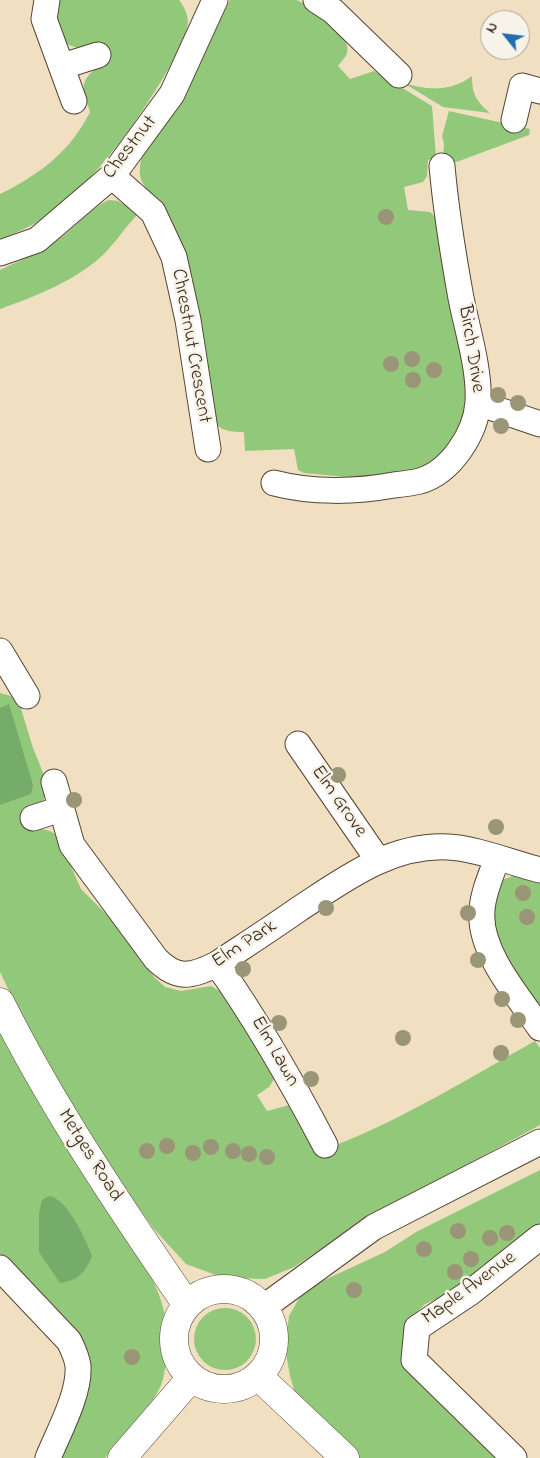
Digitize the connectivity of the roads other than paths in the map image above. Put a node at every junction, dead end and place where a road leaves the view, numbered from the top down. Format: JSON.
{"nodes":[{"id":1,"x":47,"y":0,"type":"edge"},
{"id":2,"x":215,"y":0,"type":"edge"},
{"id":3,"x":316,"y":0,"type":"edge"},
{"id":4,"x":98,"y":55,"type":"dead end"},
{"id":5,"x":62,"y":66,"type":"junction"},
{"id":6,"x":399,"y":75,"type":"dead end"},
{"id":7,"x":540,"y":91,"type":"edge"},
{"id":8,"x":74,"y":101,"type":"dead end"},
{"id":9,"x":514,"y":120,"type":"dead end"},
{"id":10,"x":442,"y":166,"type":"dead end"},
{"id":11,"x":112,"y":176,"type":"junction"},
{"id":12,"x":0,"y":253,"type":"edge"},
{"id":13,"x":478,"y":403,"type":"junction"},
{"id":14,"x":540,"y":424,"type":"edge"},
{"id":15,"x":208,"y":449,"type":"dead end"},
{"id":16,"x":274,"y":483,"type":"dead end"},
{"id":17,"x":0,"y":651,"type":"edge"},
{"id":18,"x":27,"y":696,"type":"dead end"},
{"id":19,"x":298,"y":744,"type":"dead end"},
{"id":20,"x":54,"y":782,"type":"dead end"},
{"id":21,"x":61,"y":809,"type":"junction"},
{"id":22,"x":33,"y":818,"type":"dead end"},
{"id":23,"x":497,"y":859,"type":"junction"},
{"id":24,"x":378,"y":860,"type":"junction"},
{"id":25,"x":540,"y":870,"type":"edge"},
{"id":26,"x":217,"y":964,"type":"junction"},
{"id":27,"x":0,"y":1002,"type":"edge"},
{"id":28,"x":540,"y":1028,"type":"edge"},
{"id":29,"x":540,"y":1142,"type":"edge"},
{"id":30,"x":325,"y":1145,"type":"dead end"},
{"id":31,"x":540,"y":1237,"type":"edge"},
{"id":32,"x":0,"y":1268,"type":"edge"},
{"id":33,"x":187,"y":1305,"type":"junction"},
{"id":34,"x":264,"y":1307,"type":"junction"},
{"id":35,"x":258,"y":1376,"type":"junction"},
{"id":36,"x":192,"y":1377,"type":"junction"},
{"id":37,"x":48,"y":1458,"type":"edge"},
{"id":38,"x":122,"y":1458,"type":"edge"},
{"id":39,"x":346,"y":1458,"type":"edge"},
{"id":40,"x":514,"y":1458,"type":"edge"}],
"edges":[{"from":1,"to":5,"type":"street"},
{"from":2,"to":11,"type":"street","name":"Chestnut"},
{"from":3,"to":6,"type":"street"},
{"from":4,"to":5,"type":"street"},
{"from":5,"to":8,"type":"street"},
{"from":7,"to":9,"type":"street"},
{"from":10,"to":13,"type":"street","name":"Birch Drive"},
{"from":11,"to":12,"type":"street","name":"Chestnut"},
{"from":11,"to":15,"type":"street","name":"Chrestnut Crescent"},
{"from":13,"to":14,"type":"street"},
{"from":13,"to":16,"type":"street","name":"Birch Drive"},
{"from":17,"to":18,"type":"street"},
{"from":19,"to":24,"type":"street","name":"Elm Grove"},
{"from":20,"to":21,"type":"street","name":"Elm Park"},
{"from":21,"to":22,"type":"street"},
{"from":21,"to":26,"type":"street","name":"Elm Park"},
{"from":23,"to":24,"type":"street","name":"Elm Park"},
{"from":23,"to":25,"type":"street","name":"Elm Park"},
{"from":23,"to":28,"type":"street"},
{"from":24,"to":26,"type":"street","name":"Elm Park"},
{"from":26,"to":30,"type":"street","name":"Elm Lawn"},
{"from":27,"to":33,"type":"street","name":"Metges Road"},
{"from":29,"to":34,"type":"street"},
{"from":31,"to":40,"type":"street","name":"Maple Avenue"},
{"from":32,"to":37,"type":"street"},
{"from":33,"to":34,"type":"street"},
{"from":33,"to":36,"type":"street"},
{"from":34,"to":35,"type":"street"},
{"from":35,"to":36,"type":"street"},
{"from":35,"to":39,"type":"street"},
{"from":36,"to":38,"type":"street"}]}
